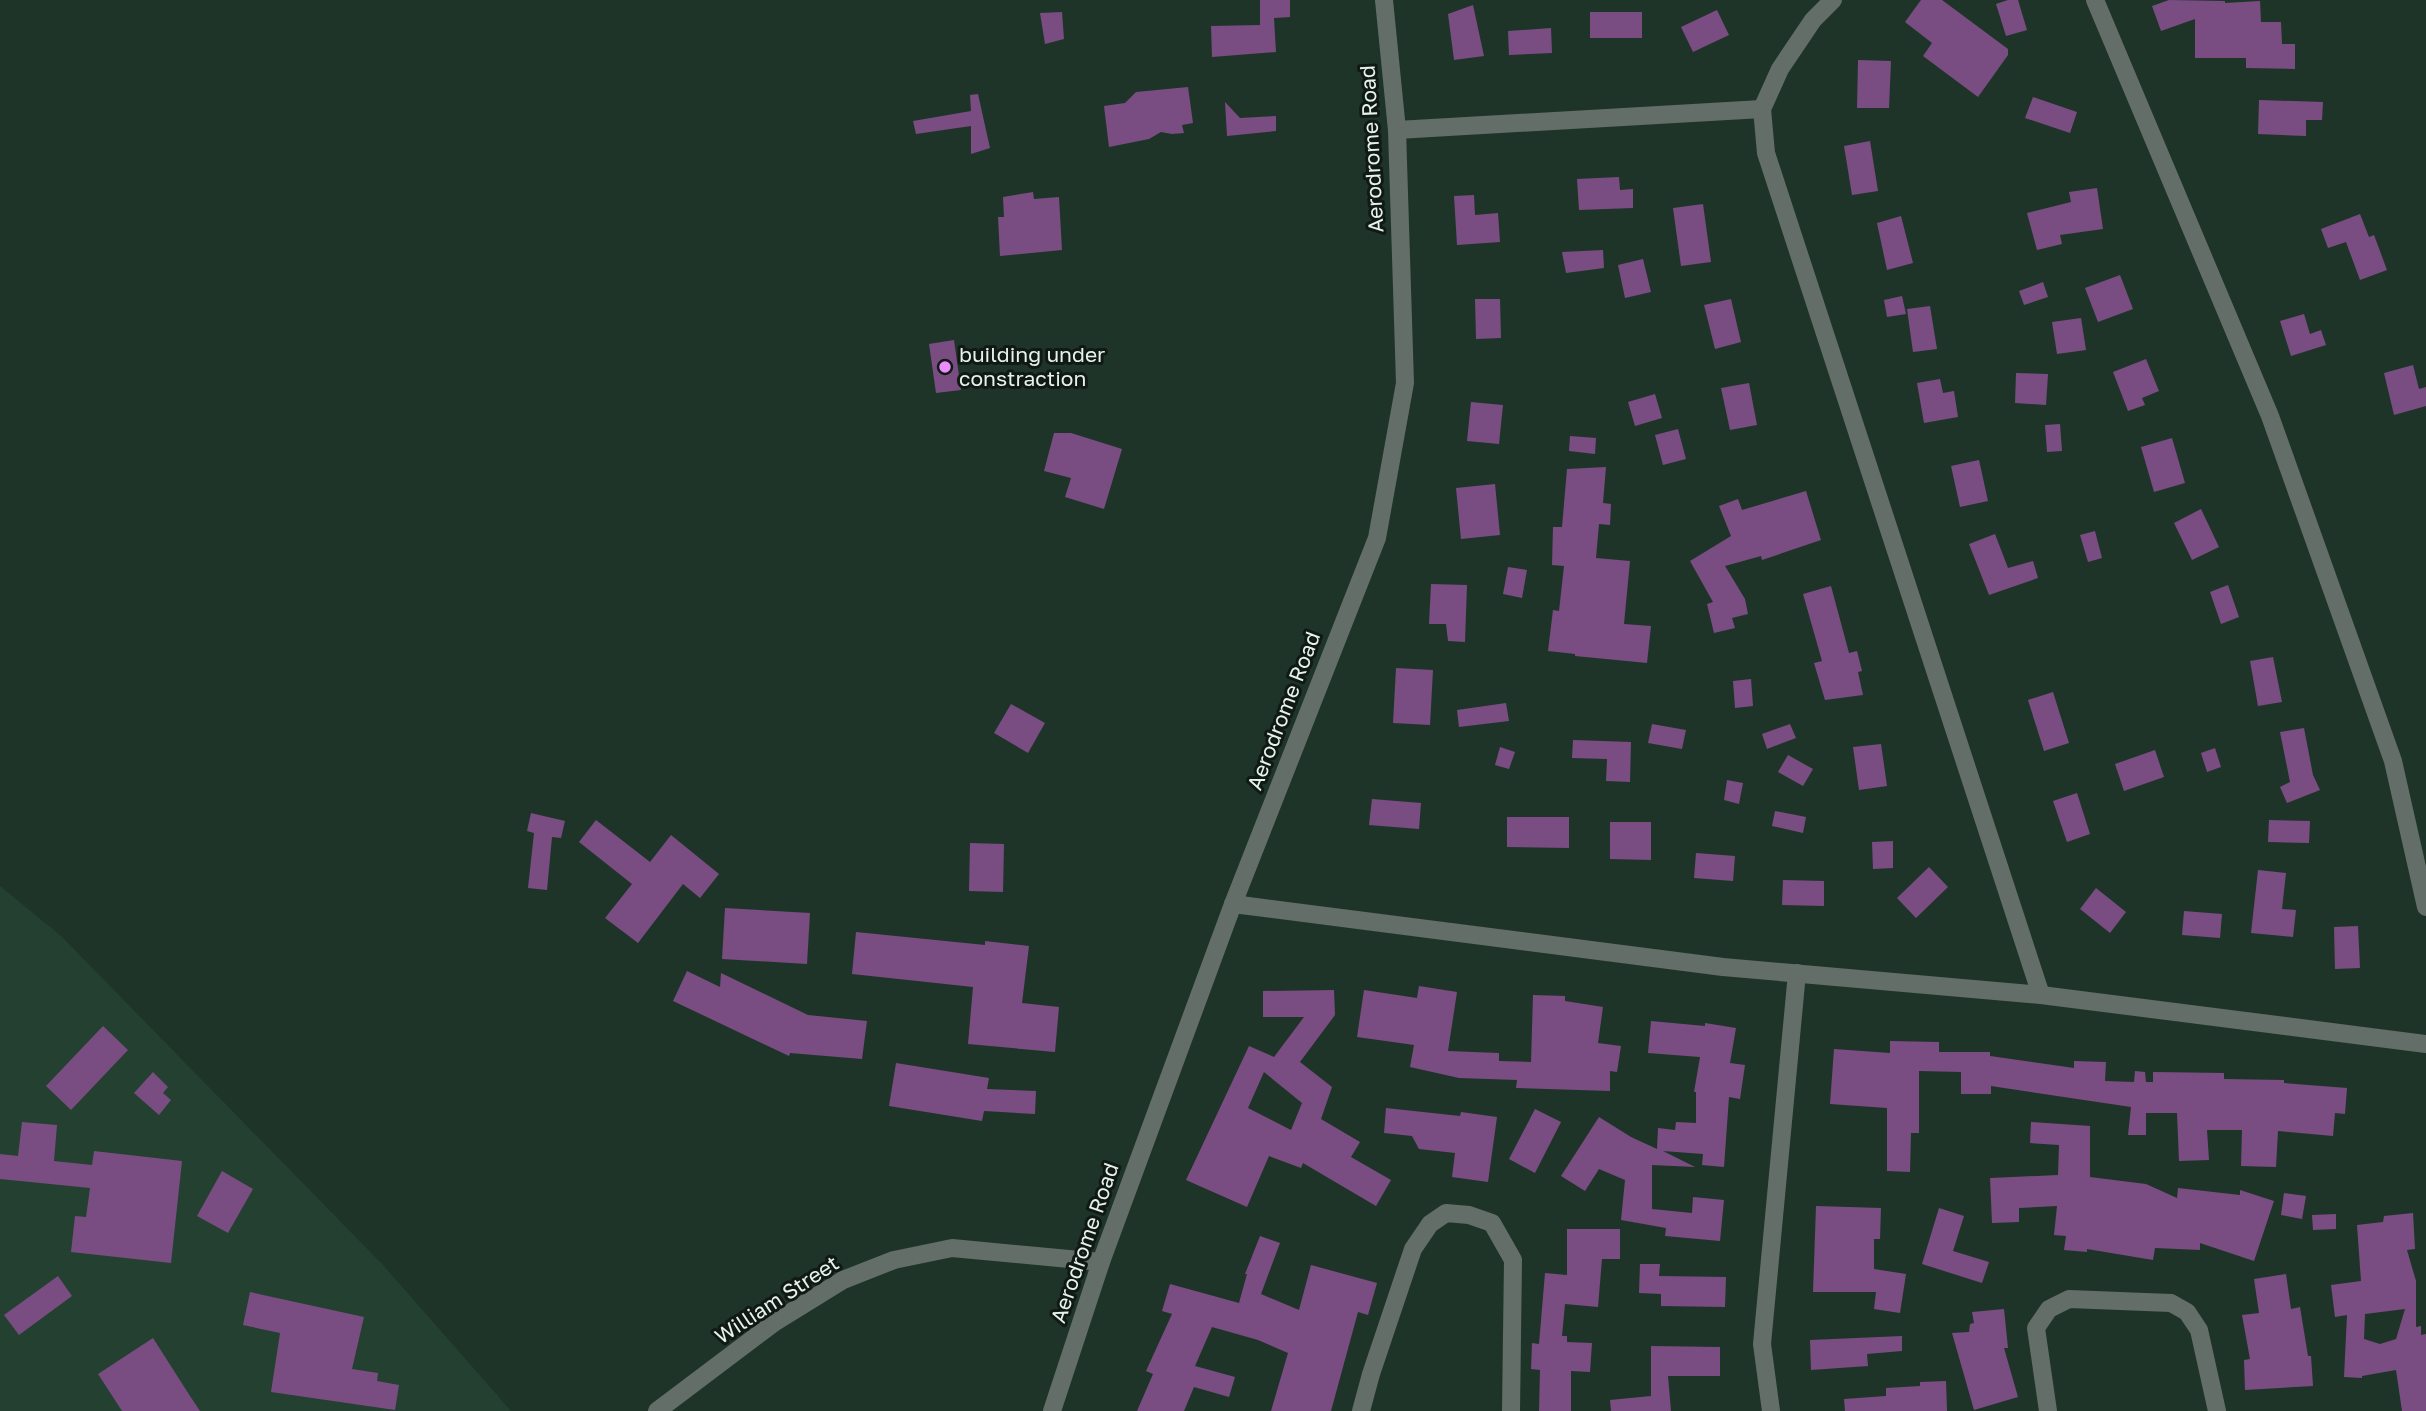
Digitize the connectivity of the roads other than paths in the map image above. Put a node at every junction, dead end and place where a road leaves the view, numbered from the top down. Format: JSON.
{"nodes":[{"id":1,"x":1384,"y":0,"type":"edge"},
{"id":2,"x":1833,"y":0,"type":"edge"},
{"id":3,"x":2095,"y":0,"type":"edge"},
{"id":4,"x":1762,"y":109,"type":"junction"},
{"id":5,"x":1396,"y":130,"type":"junction"},
{"id":6,"x":1233,"y":904,"type":"junction"},
{"id":7,"x":2426,"y":906,"type":"edge"},
{"id":8,"x":1797,"y":973,"type":"junction"},
{"id":9,"x":2041,"y":995,"type":"junction"},
{"id":10,"x":2426,"y":1044,"type":"edge"},
{"id":11,"x":1101,"y":1262,"type":"junction"},
{"id":12,"x":657,"y":1411,"type":"edge"},
{"id":13,"x":1052,"y":1411,"type":"edge"},
{"id":14,"x":1361,"y":1411,"type":"edge"},
{"id":15,"x":1511,"y":1411,"type":"edge"},
{"id":16,"x":1771,"y":1411,"type":"edge"},
{"id":17,"x":2048,"y":1411,"type":"edge"},
{"id":18,"x":2217,"y":1411,"type":"edge"}],
"edges":[{"from":1,"to":5,"type":"street","name":"Aerodrome Road"},
{"from":2,"to":4,"type":"street"},
{"from":3,"to":7,"type":"street"},
{"from":4,"to":5,"type":"street"},
{"from":4,"to":9,"type":"street"},
{"from":5,"to":6,"type":"street","name":"Aerodrome Road"},
{"from":6,"to":8,"type":"street"},
{"from":6,"to":11,"type":"street","name":"Aerodrome Road"},
{"from":8,"to":9,"type":"street"},
{"from":8,"to":16,"type":"street"},
{"from":9,"to":10,"type":"street"},
{"from":11,"to":12,"type":"street","name":"William Street"},
{"from":11,"to":13,"type":"street","name":"Aerodrome Road"},
{"from":14,"to":15,"type":"street"},
{"from":17,"to":18,"type":"street"}]}
